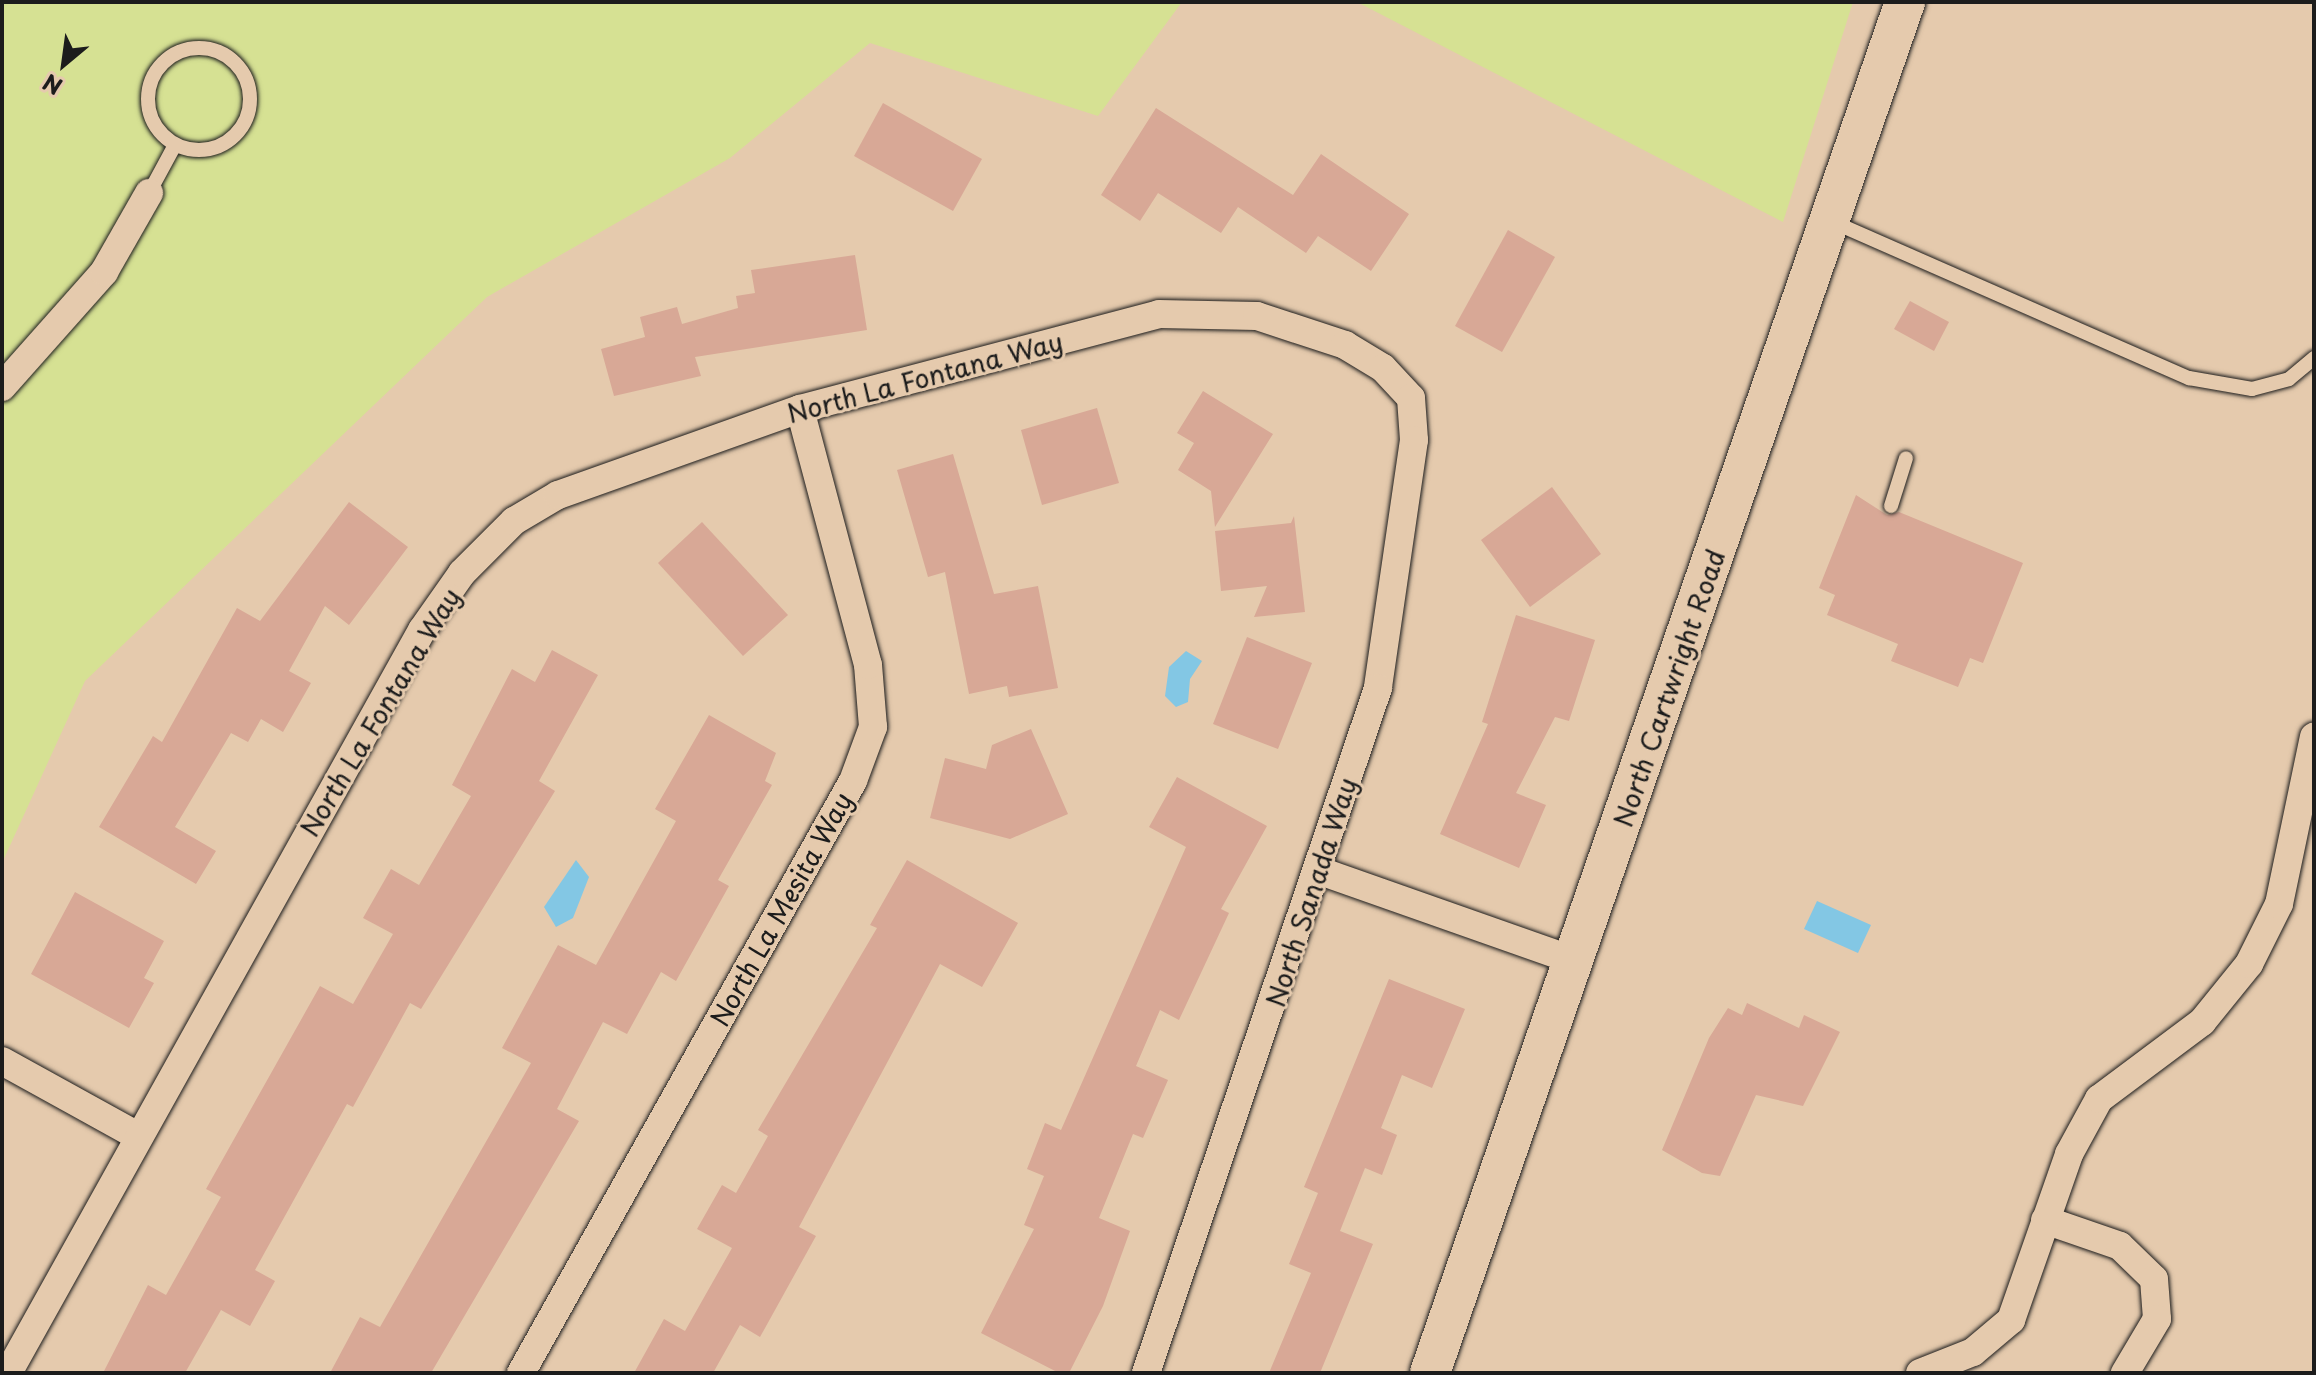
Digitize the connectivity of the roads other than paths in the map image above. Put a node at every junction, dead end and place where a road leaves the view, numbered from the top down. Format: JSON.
{"nodes":[{"id":1,"x":1905,"y":2,"type":"edge"},
{"id":2,"x":175,"y":145,"type":"junction"},
{"id":3,"x":149,"y":193,"type":"joint"},
{"id":4,"x":1830,"y":220,"type":"junction"},
{"id":5,"x":2314,"y":358,"type":"edge"},
{"id":6,"x":2,"y":387,"type":"edge"},
{"id":7,"x":1411,"y":398,"type":"joint"},
{"id":8,"x":800,"y":409,"type":"junction"},
{"id":9,"x":1906,"y":458,"type":"dead end"},
{"id":10,"x":1891,"y":506,"type":"dead end"},
{"id":11,"x":2314,"y":737,"type":"edge"},
{"id":12,"x":1320,"y":871,"type":"junction"},
{"id":13,"x":1575,"y":961,"type":"junction"},
{"id":14,"x":2,"y":1061,"type":"edge"},
{"id":15,"x":138,"y":1136,"type":"junction"},
{"id":16,"x":2045,"y":1220,"type":"junction"},
{"id":17,"x":8,"y":1373,"type":"edge"},
{"id":18,"x":521,"y":1373,"type":"edge"},
{"id":19,"x":1146,"y":1373,"type":"edge"},
{"id":20,"x":1430,"y":1373,"type":"edge"},
{"id":21,"x":1920,"y":1373,"type":"edge"},
{"id":22,"x":2125,"y":1373,"type":"edge"}],
"edges":[{"from":1,"to":4,"type":"street","name":"North Cartwright Road"},
{"from":2,"to":2,"type":"lane"},
{"from":2,"to":3,"type":"lane"},
{"from":3,"to":6,"type":"street"},
{"from":4,"to":5,"type":"lane"},
{"from":4,"to":13,"type":"street","name":"North Cartwright Road"},
{"from":7,"to":8,"type":"street","name":"North La Fontana Way"},
{"from":7,"to":12,"type":"street","name":"North Sanada Way"},
{"from":8,"to":15,"type":"street","name":"North La Fontana Way"},
{"from":8,"to":18,"type":"street","name":"North La Mesita Way"},
{"from":9,"to":10,"type":"lane"},
{"from":11,"to":16,"type":"street"},
{"from":12,"to":13,"type":"street"},
{"from":12,"to":19,"type":"street","name":"North Sanada Way"},
{"from":13,"to":20,"type":"street","name":"North Cartwright Road"},
{"from":14,"to":15,"type":"street"},
{"from":15,"to":17,"type":"street","name":"North La Fontana Way"},
{"from":16,"to":21,"type":"street"},
{"from":16,"to":22,"type":"street"}]}
